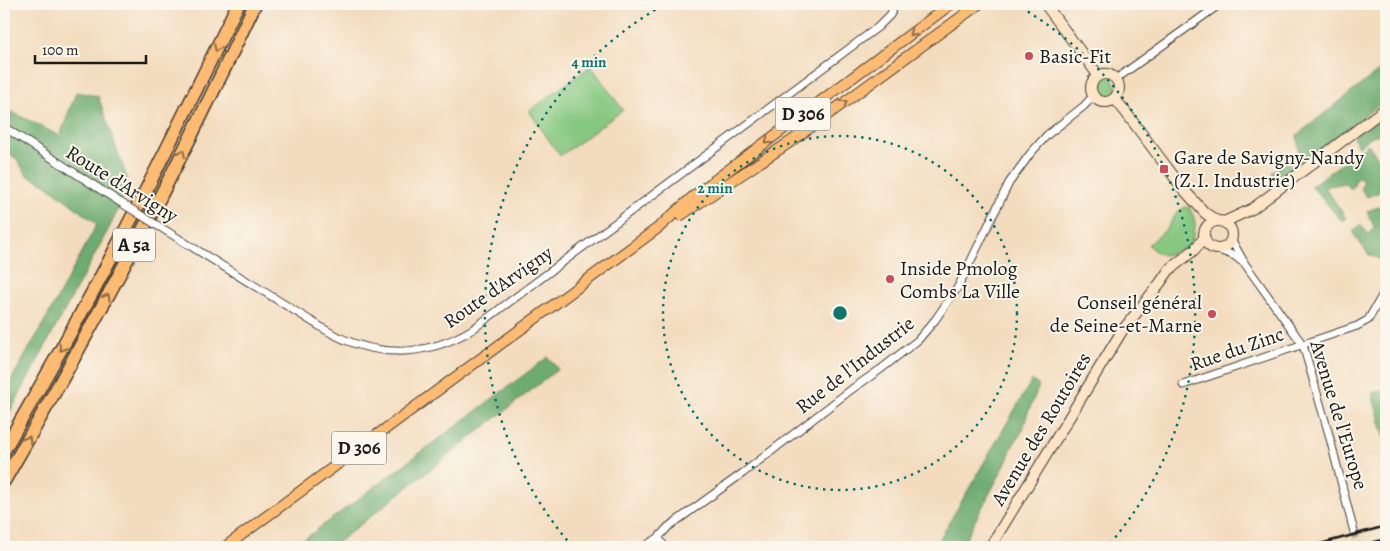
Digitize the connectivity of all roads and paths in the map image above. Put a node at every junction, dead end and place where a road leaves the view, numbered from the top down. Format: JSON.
{"nodes":[{"id":1,"x":238,"y":4,"type":"edge"},
{"id":2,"x":255,"y":4,"type":"edge"},
{"id":3,"x":896,"y":4,"type":"edge"},
{"id":4,"x":951,"y":4,"type":"edge"},
{"id":5,"x":979,"y":4,"type":"edge"},
{"id":6,"x":1045,"y":4,"type":"edge"},
{"id":7,"x":1220,"y":4,"type":"edge"},
{"id":8,"x":1098,"y":76,"type":"junction"},
{"id":9,"x":1116,"y":79,"type":"junction"},
{"id":10,"x":1093,"y":96,"type":"junction"},
{"id":11,"x":1115,"y":99,"type":"junction"},
{"id":12,"x":1386,"y":108,"type":"edge"},
{"id":13,"x":4,"y":127,"type":"edge"},
{"id":14,"x":1184,"y":190,"type":"junction"},
{"id":15,"x":1252,"y":209,"type":"junction"},
{"id":16,"x":1220,"y":222,"type":"junction"},
{"id":17,"x":658,"y":228,"type":"junction"},
{"id":18,"x":1204,"y":234,"type":"junction"},
{"id":19,"x":1231,"y":236,"type":"junction"},
{"id":20,"x":1214,"y":248,"type":"junction"},
{"id":21,"x":1245,"y":264,"type":"junction"},
{"id":22,"x":1160,"y":283,"type":"junction"},
{"id":23,"x":1386,"y":288,"type":"edge"},
{"id":24,"x":1303,"y":345,"type":"junction"},
{"id":25,"x":1183,"y":385,"type":"dead end"},
{"id":26,"x":4,"y":450,"type":"edge"},
{"id":27,"x":4,"y":482,"type":"edge"},
{"id":28,"x":1354,"y":532,"type":"tunnel mouth"},
{"id":29,"x":658,"y":538,"type":"junction"},
{"id":30,"x":225,"y":547,"type":"edge"},
{"id":31,"x":643,"y":547,"type":"edge"},
{"id":32,"x":665,"y":547,"type":"edge"},
{"id":33,"x":990,"y":547,"type":"edge"}],
"edges":[{"from":1,"to":26,"type":"highway","number":"A 5a","one_way":true},
{"from":27,"to":2,"type":"highway","number":"A 5a","one_way":true},
{"from":3,"to":13,"type":"street","name":"Route d'Arvigny","bridge":true},
{"from":4,"to":17,"type":"main road","number":"D 306","one_way":true},
{"from":17,"to":5,"type":"main road","number":"D 306","one_way":true},
{"from":6,"to":8,"type":"street"},
{"from":7,"to":9,"type":"street"},
{"from":8,"to":9,"type":"street"},
{"from":8,"to":10,"type":"street"},
{"from":9,"to":11,"type":"street"},
{"from":10,"to":11,"type":"street"},
{"from":10,"to":29,"type":"street","name":"Rue de l'Industrie"},
{"from":11,"to":14,"type":"street"},
{"from":12,"to":15,"type":"street"},
{"from":14,"to":16,"type":"street"},
{"from":14,"to":18,"type":"street"},
{"from":15,"to":16,"type":"street"},
{"from":15,"to":19,"type":"street"},
{"from":16,"to":18,"type":"street"},
{"from":16,"to":19,"type":"street"},
{"from":17,"to":30,"type":"main road","number":"D 306"},
{"from":18,"to":20,"type":"street"},
{"from":18,"to":22,"type":"street","name":"Avenue des Routoires"},
{"from":19,"to":20,"type":"street"},
{"from":19,"to":21,"type":"street","name":"Avenue de l'Europe"},
{"from":20,"to":21,"type":"street","name":"Avenue de l'Europe"},
{"from":20,"to":22,"type":"street","name":"Avenue des Routoires"},
{"from":21,"to":24,"type":"street","name":"Avenue de l'Europe"},
{"from":22,"to":33,"type":"street","name":"Avenue des Routoires"},
{"from":23,"to":24,"type":"street","name":"Rue du Zinc"},
{"from":24,"to":25,"type":"street","name":"Rue du Zinc"},
{"from":24,"to":28,"type":"street","name":"Avenue de l'Europe"},
{"from":29,"to":31,"type":"street","name":"Rue de l'Industrie"},
{"from":29,"to":32,"type":"street"}]}
